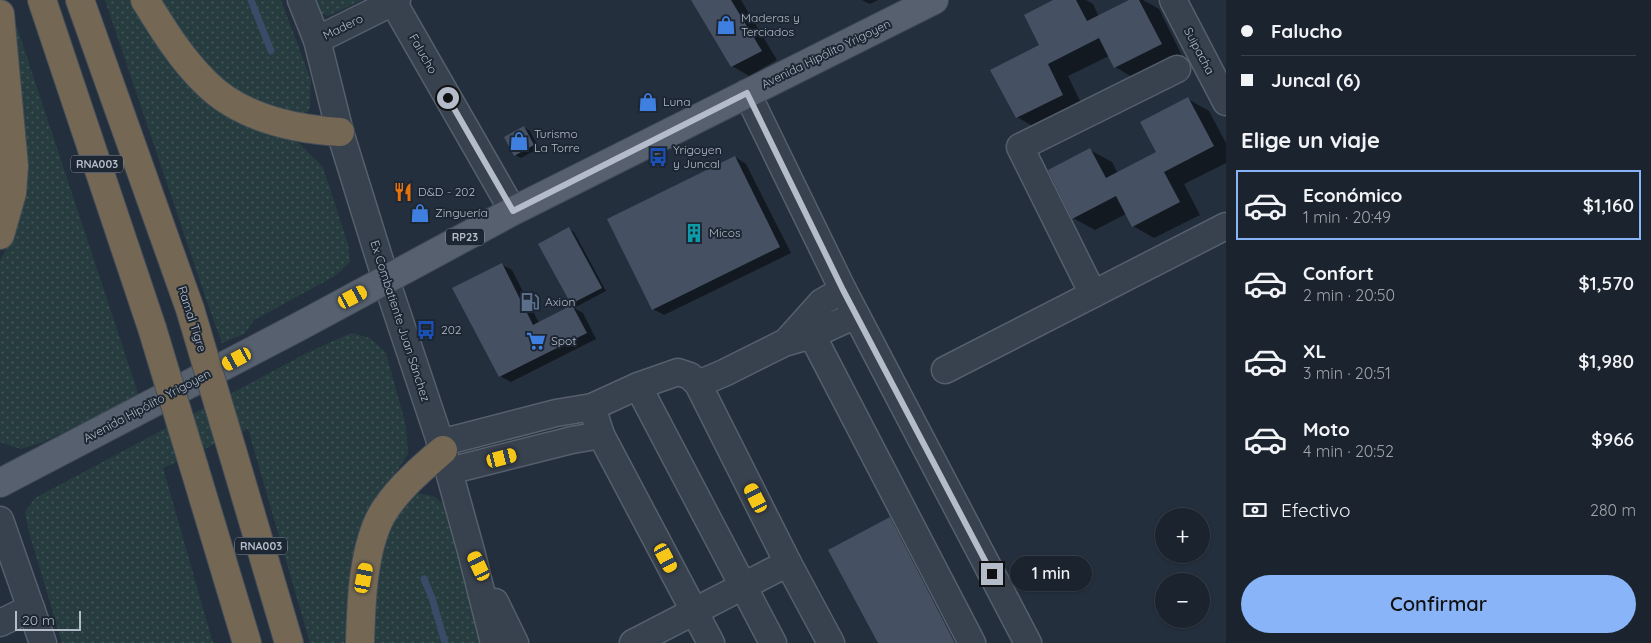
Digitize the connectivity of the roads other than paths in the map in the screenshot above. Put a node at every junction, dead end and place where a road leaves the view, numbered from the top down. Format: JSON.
{"nodes":[{"id":1,"x":42,"y":0,"type":"edge"},
{"id":2,"x":80,"y":0,"type":"edge"},
{"id":3,"x":145,"y":0,"type":"edge"},
{"id":4,"x":301,"y":0,"type":"edge"},
{"id":5,"x":934,"y":0,"type":"edge"},
{"id":6,"x":1173,"y":0,"type":"edge"},
{"id":7,"x":394,"y":1,"type":"edge"},
{"id":8,"x":0,"y":14,"type":"edge"},
{"id":9,"x":316,"y":40,"type":"junction"},
{"id":10,"x":1177,"y":69,"type":"dead end"},
{"id":11,"x":747,"y":93,"type":"junction"},
{"id":12,"x":1226,"y":102,"type":"edge"},
{"id":13,"x":340,"y":132,"type":"junction"},
{"id":14,"x":513,"y":211,"type":"junction"},
{"id":15,"x":1226,"y":226,"type":"edge"},
{"id":16,"x":0,"y":235,"type":"edge"},
{"id":17,"x":386,"y":280,"type":"junction"},
{"id":18,"x":843,"y":290,"type":"junction"},
{"id":19,"x":1093,"y":294,"type":"junction"},
{"id":20,"x":856,"y":315,"type":"junction"},
{"id":21,"x":812,"y":335,"type":"junction"},
{"id":22,"x":784,"y":343,"type":"junction"},
{"id":23,"x":945,"y":370,"type":"dead end"},
{"id":24,"x":698,"y":384,"type":"junction"},
{"id":25,"x":638,"y":386,"type":"junction"},
{"id":26,"x":592,"y":408,"type":"junction"},
{"id":27,"x":601,"y":435,"type":"junction"},
{"id":28,"x":444,"y":455,"type":"junction"},
{"id":29,"x":0,"y":483,"type":"edge"},
{"id":30,"x":0,"y":520,"type":"edge"},
{"id":31,"x":471,"y":551,"type":"junction"},
{"id":32,"x":788,"y":563,"type":"junction"},
{"id":33,"x":743,"y":586,"type":"junction"},
{"id":34,"x":31,"y":608,"type":"junction"},
{"id":35,"x":694,"y":611,"type":"junction"},
{"id":36,"x":0,"y":622,"type":"edge"},
{"id":37,"x":43,"y":643,"type":"edge"},
{"id":38,"x":246,"y":643,"type":"edge"},
{"id":39,"x":289,"y":643,"type":"edge"},
{"id":40,"x":360,"y":643,"type":"edge"},
{"id":41,"x":494,"y":643,"type":"edge"},
{"id":42,"x":515,"y":643,"type":"edge"},
{"id":43,"x":634,"y":643,"type":"edge"},
{"id":44,"x":711,"y":643,"type":"edge"},
{"id":45,"x":773,"y":643,"type":"edge"},
{"id":46,"x":831,"y":643,"type":"edge"},
{"id":47,"x":972,"y":643,"type":"edge"},
{"id":48,"x":1028,"y":643,"type":"edge"}],
"edges":[{"from":1,"to":38,"type":"highway","number":"RNA003","bridge":true},
{"from":2,"to":39,"type":"highway","name":"Ramal Tigre","number":"RNA003","bridge":true},
{"from":3,"to":13,"type":"highway"},
{"from":4,"to":9,"type":"street","name":"Ex Combatiente Juan Sánchez"},
{"from":5,"to":11,"type":"main road","name":"Avenida Hipólito Yrigoyen","number":"RP23"},
{"from":6,"to":12,"type":"street","name":"Suipacha"},
{"from":7,"to":9,"type":"street","name":"Madero"},
{"from":7,"to":14,"type":"street","name":"Falucho"},
{"from":8,"to":16,"type":"highway"},
{"from":9,"to":13,"type":"street","name":"Ex Combatiente Juan Sánchez"},
{"from":10,"to":19,"type":"street"},
{"from":11,"to":14,"type":"main road","name":"Avenida Hipólito Yrigoyen","number":"RP23"},
{"from":11,"to":18,"type":"street"},
{"from":13,"to":17,"type":"street","name":"Ex Combatiente Juan Sánchez"},
{"from":14,"to":17,"type":"main road","name":"Avenida Hipólito Yrigoyen","number":"RP23"},
{"from":15,"to":19,"type":"street"},
{"from":17,"to":28,"type":"street","name":"Ex Combatiente Juan Sánchez"},
{"from":17,"to":29,"type":"main road","name":"Avenida Hipólito Yrigoyen","number":"RP23"},
{"from":18,"to":20,"type":"street"},
{"from":18,"to":22,"type":"street"},
{"from":19,"to":23,"type":"street"},
{"from":20,"to":21,"type":"street"},
{"from":20,"to":48,"type":"street"},
{"from":21,"to":22,"type":"street"},
{"from":21,"to":47,"type":"street"},
{"from":22,"to":24,"type":"street"},
{"from":24,"to":25,"type":"street"},
{"from":24,"to":32,"type":"street"},
{"from":25,"to":26,"type":"street"},
{"from":25,"to":33,"type":"street"},
{"from":26,"to":27,"type":"street"},
{"from":26,"to":28,"type":"street"},
{"from":27,"to":28,"type":"street"},
{"from":27,"to":35,"type":"street"},
{"from":28,"to":31,"type":"street","name":"Ex Combatiente Juan Sánchez"},
{"from":28,"to":40,"type":"highway"},
{"from":30,"to":34,"type":"street"},
{"from":31,"to":41,"type":"street","name":"Ex Combatiente Juan Sánchez"},
{"from":31,"to":42,"type":"street"},
{"from":32,"to":33,"type":"street"},
{"from":32,"to":46,"type":"street"},
{"from":33,"to":35,"type":"street"},
{"from":33,"to":45,"type":"street"},
{"from":34,"to":36,"type":"street"},
{"from":34,"to":37,"type":"street"},
{"from":35,"to":43,"type":"street"},
{"from":35,"to":44,"type":"street"}]}
